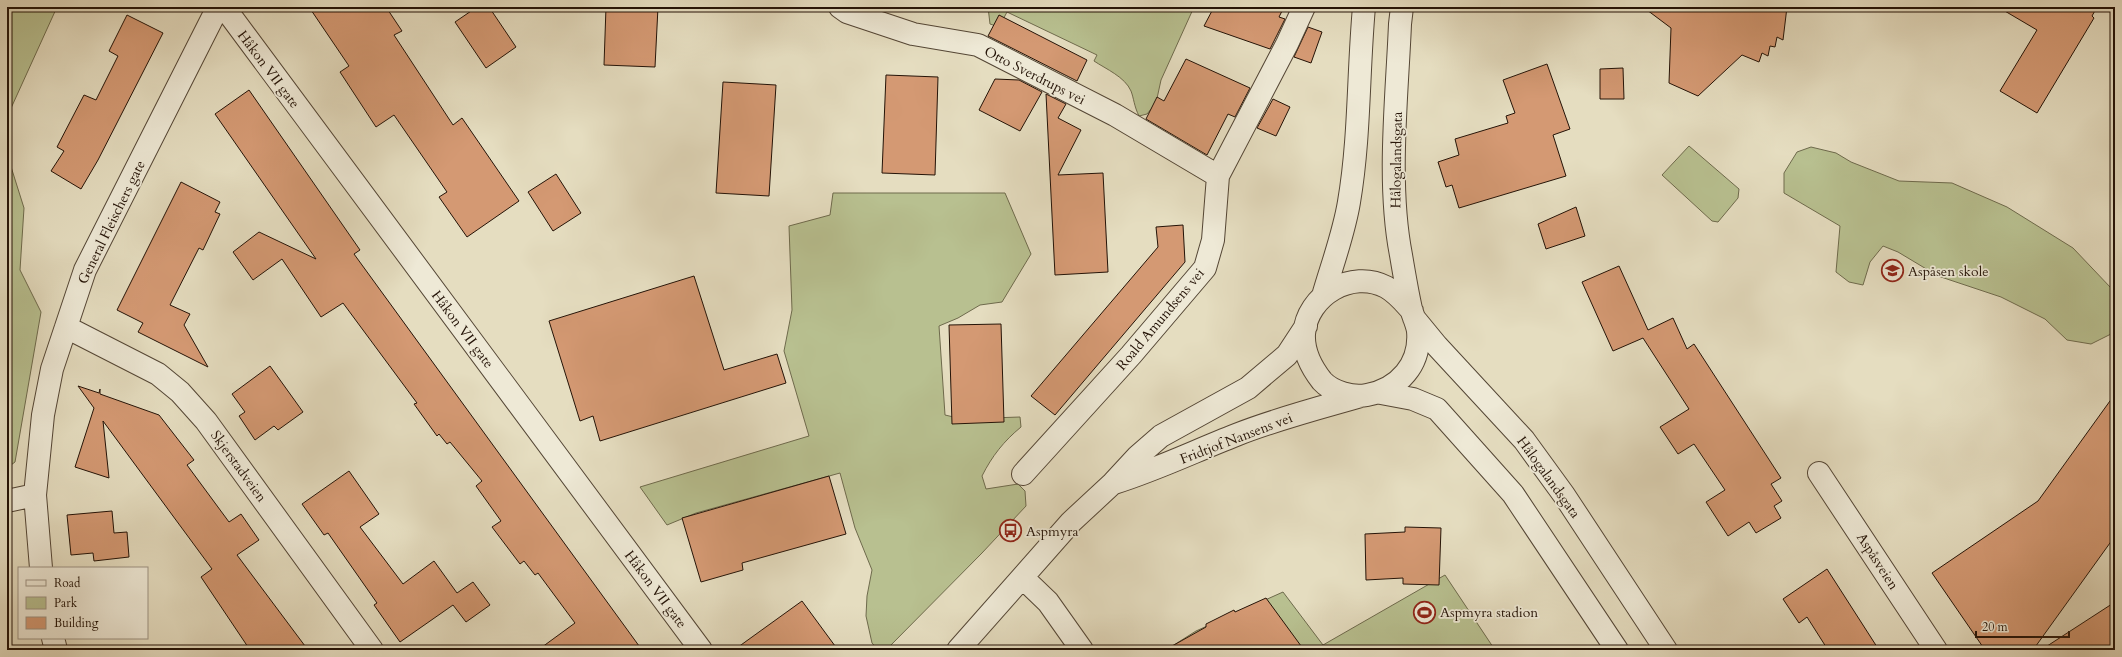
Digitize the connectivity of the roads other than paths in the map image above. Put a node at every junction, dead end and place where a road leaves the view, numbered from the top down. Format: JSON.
{"nodes":[{"id":1,"x":218,"y":7,"type":"edge"},
{"id":2,"x":224,"y":7,"type":"edge"},
{"id":3,"x":840,"y":7,"type":"edge"},
{"id":4,"x":1304,"y":7,"type":"edge"},
{"id":5,"x":1364,"y":7,"type":"edge"},
{"id":6,"x":1402,"y":7,"type":"edge"},
{"id":7,"x":1218,"y":176,"type":"junction"},
{"id":8,"x":1323,"y":296,"type":"junction"},
{"id":9,"x":1413,"y":315,"type":"junction"},
{"id":10,"x":1306,"y":325,"type":"junction"},
{"id":11,"x":66,"y":327,"type":"junction"},
{"id":12,"x":1371,"y":394,"type":"junction"},
{"id":13,"x":1819,"y":473,"type":"dead end"},
{"id":14,"x":1023,"y":474,"type":"dead end"},
{"id":15,"x":1113,"y":483,"type":"junction"},
{"id":16,"x":36,"y":495,"type":"junction"},
{"id":17,"x":7,"y":501,"type":"edge"},
{"id":18,"x":41,"y":567,"type":"edge"},
{"id":19,"x":1023,"y":578,"type":"junction"},
{"id":20,"x":53,"y":639,"type":"edge"},
{"id":21,"x":56,"y":650,"type":"edge"},
{"id":22,"x":372,"y":650,"type":"edge"},
{"id":23,"x":701,"y":650,"type":"edge"},
{"id":24,"x":958,"y":650,"type":"edge"},
{"id":25,"x":1082,"y":650,"type":"edge"},
{"id":26,"x":1617,"y":650,"type":"edge"},
{"id":27,"x":1666,"y":650,"type":"edge"},
{"id":28,"x":1936,"y":650,"type":"edge"}],
"edges":[{"from":1,"to":11,"type":"street","name":"General Fleischers gate"},
{"from":2,"to":23,"type":"street","name":"Håkon VII gate"},
{"from":3,"to":7,"type":"street","name":"Otto Sverdrups vei"},
{"from":4,"to":7,"type":"street","name":"Roald Amundsens vei"},
{"from":5,"to":8,"type":"street","name":"Hålogalandsgata"},
{"from":6,"to":9,"type":"street","name":"Hålogalandsgata"},
{"from":7,"to":14,"type":"street","name":"Roald Amundsens vei"},
{"from":8,"to":9,"type":"street","name":"Hålogalandsgata"},
{"from":8,"to":10,"type":"street","name":"Hålogalandsgata"},
{"from":9,"to":12,"type":"street","name":"Hålogalandsgata"},
{"from":9,"to":27,"type":"street","name":"Hålogalandsgata"},
{"from":10,"to":12,"type":"street","name":"Hålogalandsgata"},
{"from":10,"to":15,"type":"street","name":"Fridtjof Nansens vei"},
{"from":11,"to":16,"type":"street","name":"General Fleischers gate"},
{"from":11,"to":22,"type":"street","name":"Skjerstadveien"},
{"from":12,"to":15,"type":"street","name":"Fridtjof Nansens vei"},
{"from":12,"to":26,"type":"street","name":"Hålogalandsgata"},
{"from":13,"to":28,"type":"street","name":"Aspåsveien"},
{"from":15,"to":19,"type":"street","name":"Fridtjof Nansens vei"},
{"from":16,"to":17,"type":"street"},
{"from":16,"to":18,"type":"street","name":"General Fleischers gate"},
{"from":19,"to":24,"type":"street","name":"Fridtjof Nansens vei"},
{"from":19,"to":25,"type":"street"},
{"from":20,"to":21,"type":"street"}]}
